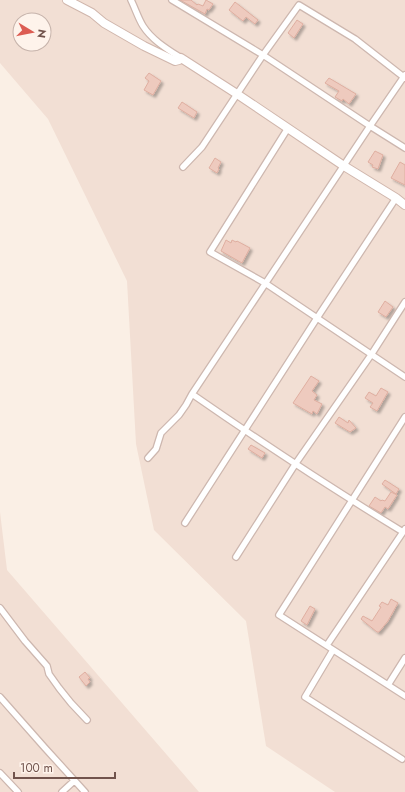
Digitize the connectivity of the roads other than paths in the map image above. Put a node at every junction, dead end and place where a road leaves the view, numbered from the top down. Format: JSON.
{"nodes":[{"id":1,"x":67,"y":0,"type":"edge"},
{"id":2,"x":131,"y":0,"type":"edge"},
{"id":3,"x":172,"y":0,"type":"edge"},
{"id":4,"x":263,"y":55,"type":"junction"},
{"id":5,"x":181,"y":58,"type":"junction"},
{"id":6,"x":405,"y":77,"type":"edge"},
{"id":7,"x":237,"y":94,"type":"junction"},
{"id":8,"x":370,"y":126,"type":"junction"},
{"id":9,"x":288,"y":128,"type":"junction"},
{"id":10,"x":405,"y":148,"type":"edge"},
{"id":11,"x":344,"y":166,"type":"junction"},
{"id":12,"x":183,"y":167,"type":"dead end"},
{"id":13,"x":396,"y":198,"type":"junction"},
{"id":14,"x":405,"y":205,"type":"edge"},
{"id":15,"x":265,"y":283,"type":"junction"},
{"id":16,"x":405,"y":302,"type":"edge"},
{"id":17,"x":317,"y":318,"type":"junction"},
{"id":18,"x":371,"y":354,"type":"junction"},
{"id":19,"x":405,"y":378,"type":"edge"},
{"id":20,"x":192,"y":394,"type":"junction"},
{"id":21,"x":405,"y":417,"type":"edge"},
{"id":22,"x":245,"y":430,"type":"junction"},
{"id":23,"x":148,"y":458,"type":"dead end"},
{"id":24,"x":296,"y":464,"type":"junction"},
{"id":25,"x":352,"y":500,"type":"junction"},
{"id":26,"x":185,"y":523,"type":"dead end"},
{"id":27,"x":404,"y":530,"type":"edge"},
{"id":28,"x":236,"y":557,"type":"dead end"},
{"id":29,"x":0,"y":608,"type":"edge"},
{"id":30,"x":327,"y":645,"type":"junction"},
{"id":31,"x":333,"y":650,"type":"junction"},
{"id":32,"x":405,"y":658,"type":"edge"},
{"id":33,"x":388,"y":685,"type":"junction"},
{"id":34,"x":405,"y":696,"type":"edge"},
{"id":35,"x":0,"y":697,"type":"edge"},
{"id":36,"x":87,"y":720,"type":"dead end"},
{"id":37,"x":402,"y":760,"type":"dead end"},
{"id":38,"x":0,"y":773,"type":"edge"},
{"id":39,"x":74,"y":781,"type":"junction"},
{"id":40,"x":18,"y":792,"type":"edge"},
{"id":41,"x":62,"y":792,"type":"edge"},
{"id":42,"x":84,"y":792,"type":"edge"}],
"edges":[{"from":1,"to":5,"type":"street"},
{"from":2,"to":5,"type":"street"},
{"from":3,"to":4,"type":"street"},
{"from":4,"to":6,"type":"street"},
{"from":4,"to":7,"type":"street"},
{"from":4,"to":8,"type":"street"},
{"from":5,"to":7,"type":"street"},
{"from":6,"to":8,"type":"street"},
{"from":7,"to":9,"type":"street"},
{"from":7,"to":12,"type":"street"},
{"from":8,"to":10,"type":"street"},
{"from":8,"to":11,"type":"street"},
{"from":9,"to":11,"type":"street"},
{"from":9,"to":15,"type":"street"},
{"from":11,"to":13,"type":"street"},
{"from":11,"to":15,"type":"street"},
{"from":13,"to":14,"type":"street"},
{"from":13,"to":17,"type":"street"},
{"from":15,"to":17,"type":"street"},
{"from":15,"to":20,"type":"street"},
{"from":16,"to":18,"type":"street"},
{"from":17,"to":18,"type":"street"},
{"from":17,"to":22,"type":"street"},
{"from":18,"to":19,"type":"street"},
{"from":18,"to":24,"type":"street"},
{"from":20,"to":22,"type":"street"},
{"from":20,"to":23,"type":"street"},
{"from":21,"to":25,"type":"street"},
{"from":22,"to":24,"type":"street"},
{"from":22,"to":26,"type":"street"},
{"from":24,"to":25,"type":"street"},
{"from":24,"to":28,"type":"street"},
{"from":25,"to":27,"type":"street"},
{"from":25,"to":30,"type":"street"},
{"from":27,"to":30,"type":"street"},
{"from":29,"to":36,"type":"street"},
{"from":30,"to":31,"type":"street"},
{"from":31,"to":33,"type":"street"},
{"from":31,"to":37,"type":"street"},
{"from":32,"to":33,"type":"street"},
{"from":33,"to":34,"type":"street"},
{"from":35,"to":39,"type":"street"},
{"from":38,"to":40,"type":"street"},
{"from":39,"to":41,"type":"street"},
{"from":39,"to":42,"type":"street"}]}
